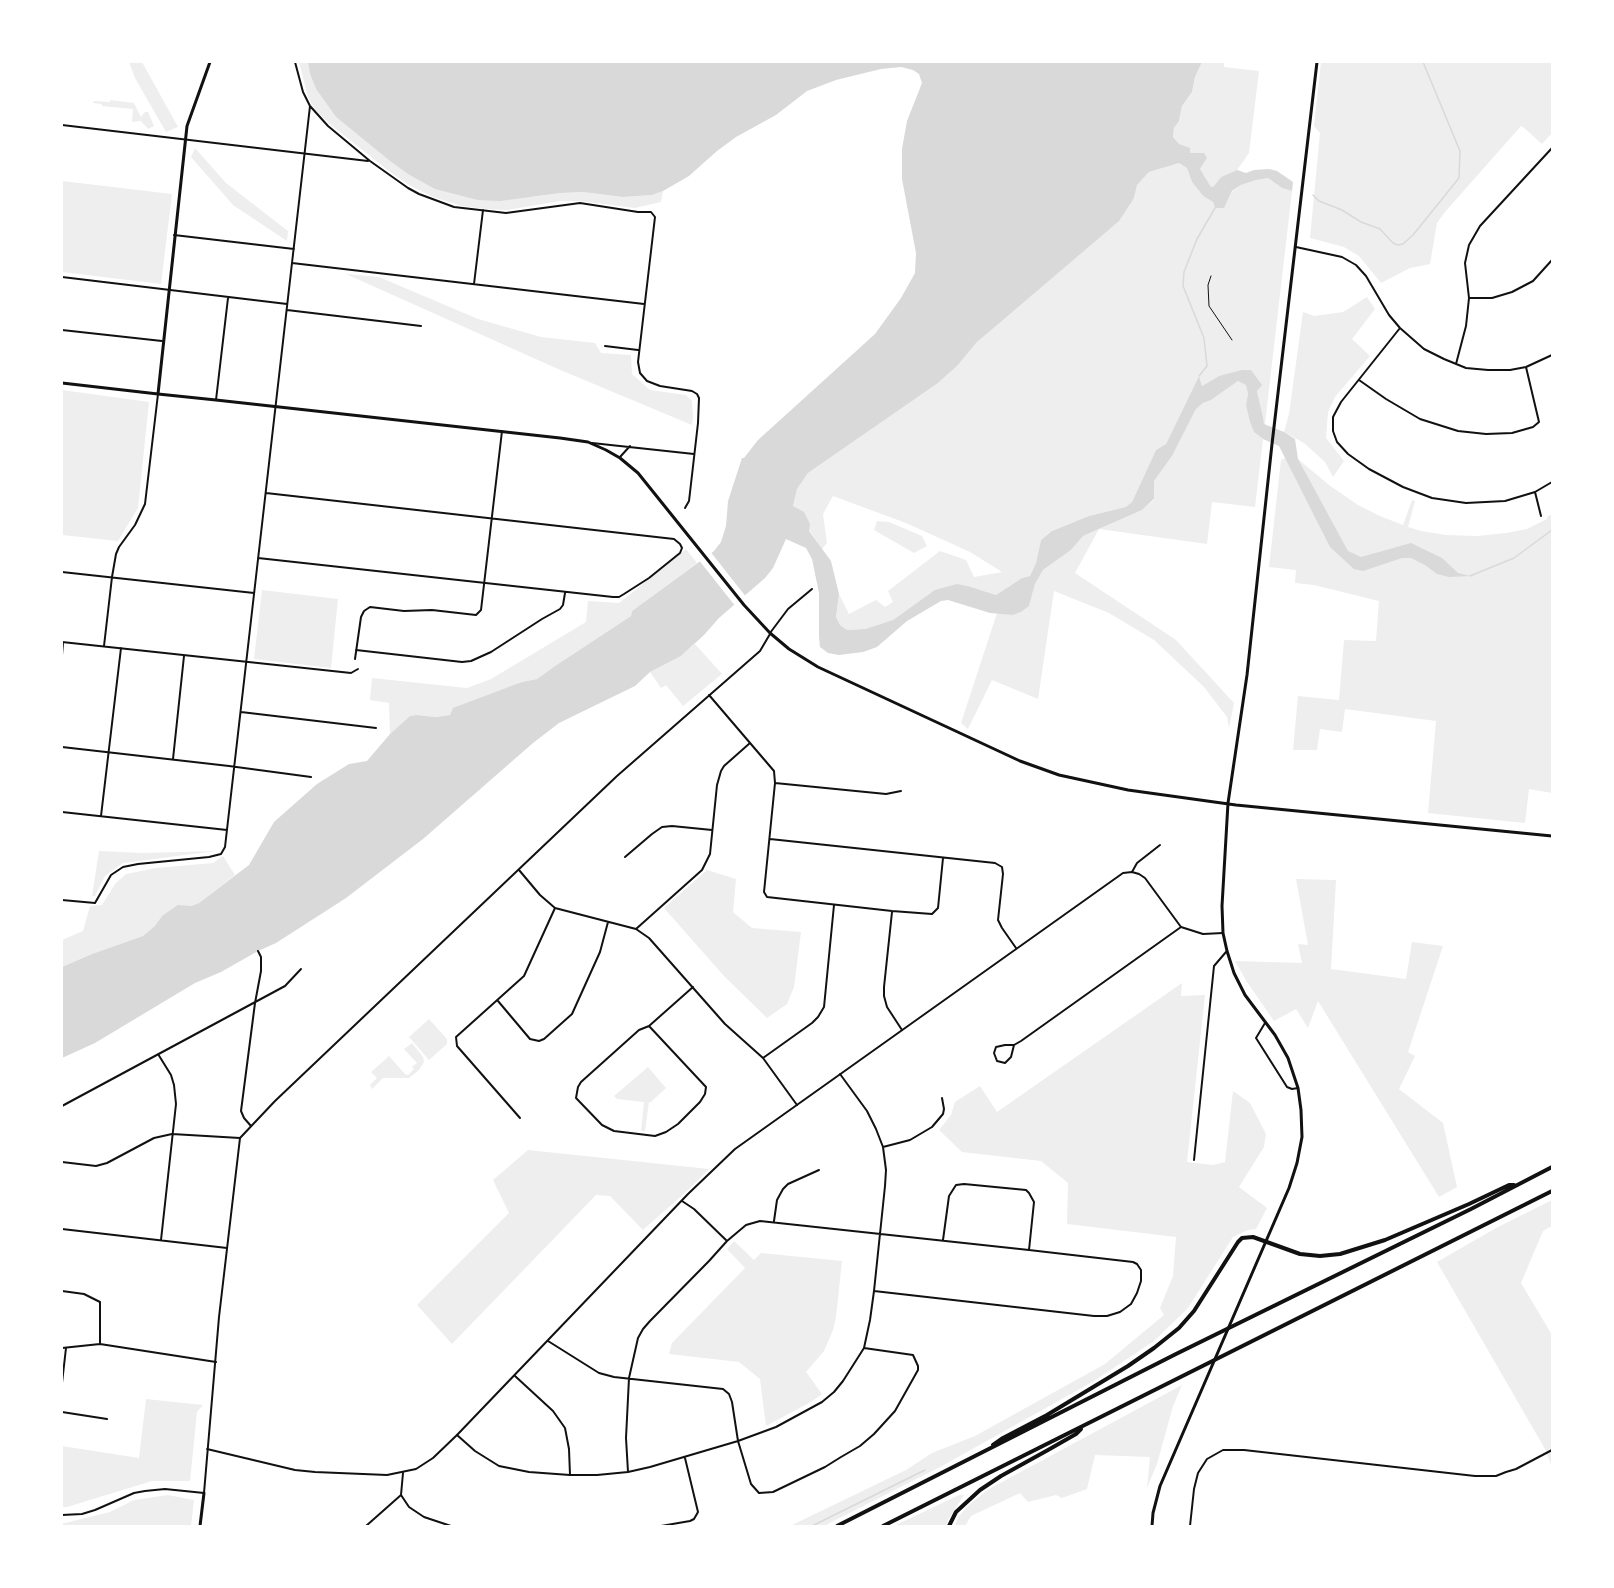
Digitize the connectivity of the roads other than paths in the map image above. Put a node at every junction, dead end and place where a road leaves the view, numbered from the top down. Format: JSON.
{"nodes":[{"id":1,"x":210,"y":62,"type":"edge"},
{"id":2,"x":295,"y":62,"type":"edge"},
{"id":3,"x":1317,"y":62,"type":"edge"},
{"id":4,"x":310,"y":106,"type":"junction"},
{"id":5,"x":62,"y":126,"type":"edge"},
{"id":6,"x":185,"y":139,"type":"junction"},
{"id":7,"x":1552,"y":148,"type":"edge"},
{"id":8,"x":304,"y":153,"type":"junction"},
{"id":9,"x":370,"y":161,"type":"junction"},
{"id":10,"x":483,"y":210,"type":"junction"},
{"id":11,"x":174,"y":235,"type":"junction"},
{"id":12,"x":1296,"y":248,"type":"junction"},
{"id":13,"x":294,"y":249,"type":"junction"},
{"id":14,"x":1552,"y":260,"type":"edge"},
{"id":15,"x":292,"y":263,"type":"junction"},
{"id":16,"x":1211,"y":276,"type":"dead end"},
{"id":17,"x":62,"y":277,"type":"edge"},
{"id":18,"x":474,"y":284,"type":"junction"},
{"id":19,"x":168,"y":290,"type":"junction"},
{"id":20,"x":228,"y":297,"type":"junction"},
{"id":21,"x":1469,"y":298,"type":"junction"},
{"id":22,"x":287,"y":304,"type":"junction"},
{"id":23,"x":644,"y":304,"type":"junction"},
{"id":24,"x":287,"y":310,"type":"junction"},
{"id":25,"x":421,"y":326,"type":"dead end"},
{"id":26,"x":1400,"y":328,"type":"junction"},
{"id":27,"x":62,"y":330,"type":"edge"},
{"id":28,"x":1232,"y":340,"type":"dead end"},
{"id":29,"x":162,"y":341,"type":"junction"},
{"id":30,"x":605,"y":346,"type":"dead end"},
{"id":31,"x":639,"y":350,"type":"junction"},
{"id":32,"x":1552,"y":355,"type":"edge"},
{"id":33,"x":1456,"y":364,"type":"junction"},
{"id":34,"x":1526,"y":367,"type":"junction"},
{"id":35,"x":1359,"y":379,"type":"junction"},
{"id":36,"x":62,"y":382,"type":"edge"},
{"id":37,"x":158,"y":394,"type":"junction"},
{"id":38,"x":216,"y":400,"type":"junction"},
{"id":39,"x":276,"y":406,"type":"junction"},
{"id":40,"x":502,"y":432,"type":"junction"},
{"id":41,"x":588,"y":442,"type":"junction"},
{"id":42,"x":630,"y":446,"type":"junction"},
{"id":43,"x":694,"y":454,"type":"junction"},
{"id":44,"x":620,"y":458,"type":"junction"},
{"id":45,"x":1552,"y":482,"type":"edge"},
{"id":46,"x":1535,"y":492,"type":"junction"},
{"id":47,"x":266,"y":493,"type":"junction"},
{"id":48,"x":685,"y":508,"type":"dead end"},
{"id":49,"x":1541,"y":516,"type":"dead end"},
{"id":50,"x":493,"y":518,"type":"junction"},
{"id":51,"x":258,"y":558,"type":"junction"},
{"id":52,"x":62,"y":572,"type":"edge"},
{"id":53,"x":112,"y":577,"type":"junction"},
{"id":54,"x":485,"y":584,"type":"junction"},
{"id":55,"x":812,"y":589,"type":"dead end"},
{"id":56,"x":254,"y":593,"type":"junction"},
{"id":57,"x":565,"y":593,"type":"junction"},
{"id":58,"x":770,"y":633,"type":"junction"},
{"id":59,"x":62,"y":642,"type":"edge"},
{"id":60,"x":104,"y":646,"type":"junction"},
{"id":61,"x":121,"y":648,"type":"junction"},
{"id":62,"x":356,"y":650,"type":"junction"},
{"id":63,"x":62,"y":655,"type":"edge"},
{"id":64,"x":184,"y":656,"type":"junction"},
{"id":65,"x":355,"y":659,"type":"dead end"},
{"id":66,"x":247,"y":662,"type":"junction"},
{"id":67,"x":358,"y":669,"type":"dead end"},
{"id":68,"x":710,"y":695,"type":"junction"},
{"id":69,"x":241,"y":712,"type":"junction"},
{"id":70,"x":376,"y":728,"type":"dead end"},
{"id":71,"x":750,"y":743,"type":"junction"},
{"id":72,"x":62,"y":747,"type":"edge"},
{"id":73,"x":109,"y":752,"type":"junction"},
{"id":74,"x":173,"y":759,"type":"junction"},
{"id":75,"x":234,"y":767,"type":"junction"},
{"id":76,"x":311,"y":777,"type":"dead end"},
{"id":77,"x":776,"y":783,"type":"junction"},
{"id":78,"x":901,"y":791,"type":"dead end"},
{"id":79,"x":1228,"y":803,"type":"junction"},
{"id":80,"x":62,"y":812,"type":"edge"},
{"id":81,"x":101,"y":816,"type":"junction"},
{"id":82,"x":227,"y":830,"type":"junction"},
{"id":83,"x":712,"y":830,"type":"junction"},
{"id":84,"x":1552,"y":836,"type":"edge"},
{"id":85,"x":770,"y":839,"type":"junction"},
{"id":86,"x":1160,"y":845,"type":"dead end"},
{"id":87,"x":625,"y":857,"type":"dead end"},
{"id":88,"x":944,"y":858,"type":"junction"},
{"id":89,"x":519,"y":870,"type":"junction"},
{"id":90,"x":1132,"y":872,"type":"junction"},
{"id":91,"x":62,"y":900,"type":"edge"},
{"id":92,"x":834,"y":905,"type":"junction"},
{"id":93,"x":555,"y":908,"type":"junction"},
{"id":94,"x":892,"y":911,"type":"junction"},
{"id":95,"x":608,"y":922,"type":"junction"},
{"id":96,"x":1181,"y":927,"type":"junction"},
{"id":97,"x":636,"y":929,"type":"junction"},
{"id":98,"x":1224,"y":933,"type":"junction"},
{"id":99,"x":1016,"y":948,"type":"junction"},
{"id":100,"x":258,"y":951,"type":"dead end"},
{"id":101,"x":1227,"y":951,"type":"junction"},
{"id":102,"x":301,"y":969,"type":"dead end"},
{"id":103,"x":693,"y":987,"type":"junction"},
{"id":104,"x":498,"y":1001,"type":"junction"},
{"id":105,"x":255,"y":1003,"type":"junction"},
{"id":106,"x":1265,"y":1023,"type":"junction"},
{"id":107,"x":649,"y":1026,"type":"junction"},
{"id":108,"x":902,"y":1030,"type":"junction"},
{"id":109,"x":1014,"y":1045,"type":"junction"},
{"id":110,"x":158,"y":1054,"type":"junction"},
{"id":111,"x":764,"y":1058,"type":"junction"},
{"id":112,"x":840,"y":1074,"type":"junction"},
{"id":113,"x":1298,"y":1088,"type":"junction"},
{"id":114,"x":942,"y":1098,"type":"dead end"},
{"id":115,"x":797,"y":1105,"type":"junction"},
{"id":116,"x":62,"y":1106,"type":"edge"},
{"id":117,"x":520,"y":1118,"type":"dead end"},
{"id":118,"x":251,"y":1126,"type":"junction"},
{"id":119,"x":172,"y":1134,"type":"junction"},
{"id":120,"x":240,"y":1138,"type":"junction"},
{"id":121,"x":883,"y":1147,"type":"junction"},
{"id":122,"x":1194,"y":1160,"type":"dead end"},
{"id":123,"x":62,"y":1162,"type":"edge"},
{"id":124,"x":1552,"y":1167,"type":"edge"},
{"id":125,"x":819,"y":1170,"type":"dead end"},
{"id":126,"x":1552,"y":1191,"type":"edge"},
{"id":127,"x":682,"y":1201,"type":"junction"},
{"id":128,"x":1470,"y":1207,"type":"junction"},
{"id":129,"x":774,"y":1222,"type":"junction"},
{"id":130,"x":62,"y":1229,"type":"edge"},
{"id":131,"x":879,"y":1234,"type":"junction"},
{"id":132,"x":161,"y":1240,"type":"junction"},
{"id":133,"x":943,"y":1240,"type":"junction"},
{"id":134,"x":727,"y":1241,"type":"junction"},
{"id":135,"x":1266,"y":1242,"type":"junction"},
{"id":136,"x":227,"y":1248,"type":"junction"},
{"id":137,"x":1029,"y":1250,"type":"junction"},
{"id":138,"x":62,"y":1291,"type":"edge"},
{"id":139,"x":874,"y":1291,"type":"junction"},
{"id":140,"x":548,"y":1341,"type":"junction"},
{"id":141,"x":100,"y":1344,"type":"junction"},
{"id":142,"x":62,"y":1348,"type":"edge"},
{"id":143,"x":66,"y":1348,"type":"junction"},
{"id":144,"x":864,"y":1348,"type":"junction"},
{"id":145,"x":216,"y":1362,"type":"junction"},
{"id":146,"x":515,"y":1376,"type":"junction"},
{"id":147,"x":629,"y":1378,"type":"junction"},
{"id":148,"x":62,"y":1383,"type":"edge"},
{"id":149,"x":62,"y":1412,"type":"edge"},
{"id":150,"x":107,"y":1419,"type":"dead end"},
{"id":151,"x":1087,"y":1424,"type":"junction"},
{"id":152,"x":457,"y":1436,"type":"junction"},
{"id":153,"x":738,"y":1441,"type":"junction"},
{"id":154,"x":207,"y":1449,"type":"junction"},
{"id":155,"x":1552,"y":1450,"type":"edge"},
{"id":156,"x":981,"y":1454,"type":"junction"},
{"id":157,"x":686,"y":1458,"type":"junction"},
{"id":158,"x":628,"y":1472,"type":"junction"},
{"id":159,"x":403,"y":1473,"type":"junction"},
{"id":160,"x":570,"y":1475,"type":"junction"},
{"id":161,"x":204,"y":1493,"type":"junction"},
{"id":162,"x":401,"y":1495,"type":"junction"},
{"id":163,"x":62,"y":1515,"type":"edge"},
{"id":164,"x":372,"y":1521,"type":"junction"},
{"id":165,"x":200,"y":1527,"type":"edge"},
{"id":166,"x":366,"y":1527,"type":"edge"},
{"id":167,"x":373,"y":1527,"type":"edge"},
{"id":168,"x":450,"y":1527,"type":"edge"},
{"id":169,"x":661,"y":1527,"type":"edge"},
{"id":170,"x":837,"y":1527,"type":"edge"},
{"id":171,"x":883,"y":1527,"type":"edge"},
{"id":172,"x":949,"y":1527,"type":"edge"},
{"id":173,"x":1152,"y":1527,"type":"edge"},
{"id":174,"x":1190,"y":1527,"type":"edge"}],
"edges":[{"from":1,"to":6,"type":"main road"},
{"from":2,"to":4,"type":"street"},
{"from":3,"to":12,"type":"main road"},
{"from":4,"to":8,"type":"street"},
{"from":4,"to":9,"type":"street"},
{"from":5,"to":6,"type":"street"},
{"from":6,"to":8,"type":"street"},
{"from":6,"to":11,"type":"main road"},
{"from":7,"to":21,"type":"street"},
{"from":8,"to":9,"type":"street"},
{"from":8,"to":13,"type":"street"},
{"from":9,"to":10,"type":"street"},
{"from":10,"to":18,"type":"street"},
{"from":10,"to":23,"type":"street"},
{"from":11,"to":13,"type":"street"},
{"from":11,"to":19,"type":"main road"},
{"from":12,"to":26,"type":"street"},
{"from":12,"to":79,"type":"main road"},
{"from":13,"to":15,"type":"street"},
{"from":14,"to":21,"type":"street"},
{"from":15,"to":18,"type":"street"},
{"from":15,"to":22,"type":"street"},
{"from":16,"to":28,"type":"lane"},
{"from":17,"to":19,"type":"street"},
{"from":18,"to":23,"type":"street"},
{"from":19,"to":20,"type":"street"},
{"from":19,"to":29,"type":"main road"},
{"from":20,"to":22,"type":"street"},
{"from":20,"to":38,"type":"street"},
{"from":21,"to":33,"type":"street"},
{"from":22,"to":24,"type":"street"},
{"from":23,"to":31,"type":"street"},
{"from":24,"to":25,"type":"street"},
{"from":24,"to":39,"type":"street"},
{"from":26,"to":33,"type":"street"},
{"from":26,"to":35,"type":"street"},
{"from":27,"to":29,"type":"street"},
{"from":29,"to":37,"type":"main road"},
{"from":30,"to":31,"type":"street"},
{"from":31,"to":43,"type":"street"},
{"from":32,"to":34,"type":"street"},
{"from":33,"to":34,"type":"street"},
{"from":34,"to":35,"type":"street"},
{"from":35,"to":46,"type":"street"},
{"from":36,"to":37,"type":"main road"},
{"from":37,"to":38,"type":"main road"},
{"from":37,"to":53,"type":"street"},
{"from":38,"to":39,"type":"main road"},
{"from":39,"to":40,"type":"main road"},
{"from":39,"to":47,"type":"street"},
{"from":40,"to":41,"type":"main road"},
{"from":40,"to":50,"type":"street"},
{"from":41,"to":42,"type":"street"},
{"from":41,"to":44,"type":"main road"},
{"from":42,"to":43,"type":"street"},
{"from":42,"to":44,"type":"street"},
{"from":43,"to":48,"type":"street"},
{"from":44,"to":58,"type":"main road"},
{"from":45,"to":46,"type":"street"},
{"from":46,"to":49,"type":"street"},
{"from":47,"to":50,"type":"street"},
{"from":47,"to":51,"type":"street"},
{"from":50,"to":54,"type":"street"},
{"from":50,"to":57,"type":"street"},
{"from":51,"to":54,"type":"street"},
{"from":51,"to":56,"type":"street"},
{"from":52,"to":53,"type":"street"},
{"from":53,"to":56,"type":"street"},
{"from":53,"to":60,"type":"street"},
{"from":54,"to":57,"type":"street"},
{"from":54,"to":62,"type":"street"},
{"from":55,"to":58,"type":"street"},
{"from":56,"to":66,"type":"street"},
{"from":57,"to":62,"type":"street"},
{"from":58,"to":68,"type":"street"},
{"from":58,"to":79,"type":"main road"},
{"from":59,"to":60,"type":"street"},
{"from":59,"to":63,"type":"street"},
{"from":60,"to":61,"type":"street"},
{"from":61,"to":64,"type":"street"},
{"from":61,"to":73,"type":"street"},
{"from":62,"to":65,"type":"street"},
{"from":64,"to":66,"type":"street"},
{"from":64,"to":74,"type":"street"},
{"from":66,"to":67,"type":"street"},
{"from":66,"to":69,"type":"street"},
{"from":68,"to":71,"type":"street"},
{"from":68,"to":89,"type":"street"},
{"from":69,"to":70,"type":"street"},
{"from":69,"to":75,"type":"street"},
{"from":71,"to":77,"type":"street"},
{"from":71,"to":83,"type":"street"},
{"from":72,"to":73,"type":"street"},
{"from":73,"to":74,"type":"street"},
{"from":73,"to":81,"type":"street"},
{"from":74,"to":75,"type":"street"},
{"from":75,"to":76,"type":"street"},
{"from":75,"to":82,"type":"street"},
{"from":77,"to":78,"type":"street"},
{"from":77,"to":85,"type":"street"},
{"from":79,"to":84,"type":"main road"},
{"from":79,"to":98,"type":"main road"},
{"from":80,"to":81,"type":"street"},
{"from":81,"to":82,"type":"street"},
{"from":82,"to":91,"type":"street"},
{"from":83,"to":87,"type":"street"},
{"from":83,"to":97,"type":"street"},
{"from":85,"to":88,"type":"street"},
{"from":85,"to":92,"type":"street"},
{"from":86,"to":90,"type":"street"},
{"from":88,"to":94,"type":"street"},
{"from":88,"to":99,"type":"street"},
{"from":89,"to":93,"type":"street"},
{"from":89,"to":118,"type":"street"},
{"from":90,"to":96,"type":"street"},
{"from":90,"to":99,"type":"street"},
{"from":92,"to":94,"type":"street"},
{"from":92,"to":111,"type":"street"},
{"from":93,"to":95,"type":"street"},
{"from":93,"to":104,"type":"street"},
{"from":94,"to":108,"type":"street"},
{"from":95,"to":97,"type":"street"},
{"from":95,"to":104,"type":"street"},
{"from":96,"to":98,"type":"street"},
{"from":96,"to":109,"type":"street"},
{"from":97,"to":103,"type":"street"},
{"from":98,"to":101,"type":"main road"},
{"from":99,"to":108,"type":"street"},
{"from":100,"to":105,"type":"street"},
{"from":101,"to":106,"type":"main road"},
{"from":101,"to":122,"type":"street"},
{"from":102,"to":105,"type":"street"},
{"from":103,"to":107,"type":"street"},
{"from":103,"to":111,"type":"street"},
{"from":104,"to":117,"type":"street"},
{"from":105,"to":110,"type":"street"},
{"from":105,"to":118,"type":"street"},
{"from":106,"to":113,"type":"main road"},
{"from":106,"to":113,"type":"street"},
{"from":107,"to":107,"type":"street"},
{"from":108,"to":112,"type":"street"},
{"from":109,"to":109,"type":"street"},
{"from":110,"to":116,"type":"street"},
{"from":110,"to":119,"type":"street"},
{"from":111,"to":115,"type":"street"},
{"from":112,"to":115,"type":"street"},
{"from":112,"to":121,"type":"street"},
{"from":113,"to":135,"type":"main road"},
{"from":114,"to":121,"type":"street"},
{"from":115,"to":127,"type":"street"},
{"from":118,"to":120,"type":"street"},
{"from":119,"to":120,"type":"street"},
{"from":119,"to":123,"type":"street"},
{"from":119,"to":132,"type":"street"},
{"from":120,"to":136,"type":"street"},
{"from":121,"to":131,"type":"street"},
{"from":124,"to":128,"type":"highway"},
{"from":125,"to":129,"type":"street"},
{"from":126,"to":151,"type":"highway"},
{"from":127,"to":134,"type":"street"},
{"from":127,"to":140,"type":"street"},
{"from":128,"to":135,"type":"highway"},
{"from":128,"to":156,"type":"highway"},
{"from":129,"to":131,"type":"street"},
{"from":129,"to":134,"type":"street"},
{"from":130,"to":132,"type":"street"},
{"from":131,"to":133,"type":"street"},
{"from":131,"to":139,"type":"street"},
{"from":132,"to":136,"type":"street"},
{"from":133,"to":137,"type":"street"},
{"from":133,"to":137,"type":"street"},
{"from":134,"to":147,"type":"street"},
{"from":135,"to":156,"type":"highway"},
{"from":135,"to":173,"type":"main road"},
{"from":136,"to":145,"type":"street"},
{"from":137,"to":139,"type":"street"},
{"from":138,"to":141,"type":"street"},
{"from":139,"to":144,"type":"street"},
{"from":140,"to":146,"type":"street"},
{"from":140,"to":147,"type":"street"},
{"from":141,"to":143,"type":"street"},
{"from":141,"to":145,"type":"street"},
{"from":142,"to":143,"type":"street"},
{"from":143,"to":148,"type":"street"},
{"from":144,"to":153,"type":"street"},
{"from":144,"to":153,"type":"street"},
{"from":145,"to":154,"type":"street"},
{"from":146,"to":152,"type":"street"},
{"from":146,"to":160,"type":"street"},
{"from":147,"to":153,"type":"street"},
{"from":147,"to":158,"type":"street"},
{"from":149,"to":150,"type":"street"},
{"from":151,"to":171,"type":"highway"},
{"from":151,"to":172,"type":"highway"},
{"from":152,"to":159,"type":"street"},
{"from":152,"to":160,"type":"street"},
{"from":153,"to":157,"type":"street"},
{"from":154,"to":159,"type":"street"},
{"from":154,"to":161,"type":"street"},
{"from":155,"to":174,"type":"street"},
{"from":156,"to":170,"type":"highway"},
{"from":157,"to":158,"type":"street"},
{"from":157,"to":169,"type":"street"},
{"from":158,"to":160,"type":"street"},
{"from":159,"to":162,"type":"street"},
{"from":161,"to":163,"type":"street"},
{"from":161,"to":165,"type":"main road"},
{"from":162,"to":164,"type":"street"},
{"from":162,"to":168,"type":"street"},
{"from":164,"to":166,"type":"street"},
{"from":164,"to":167,"type":"street"}]}
